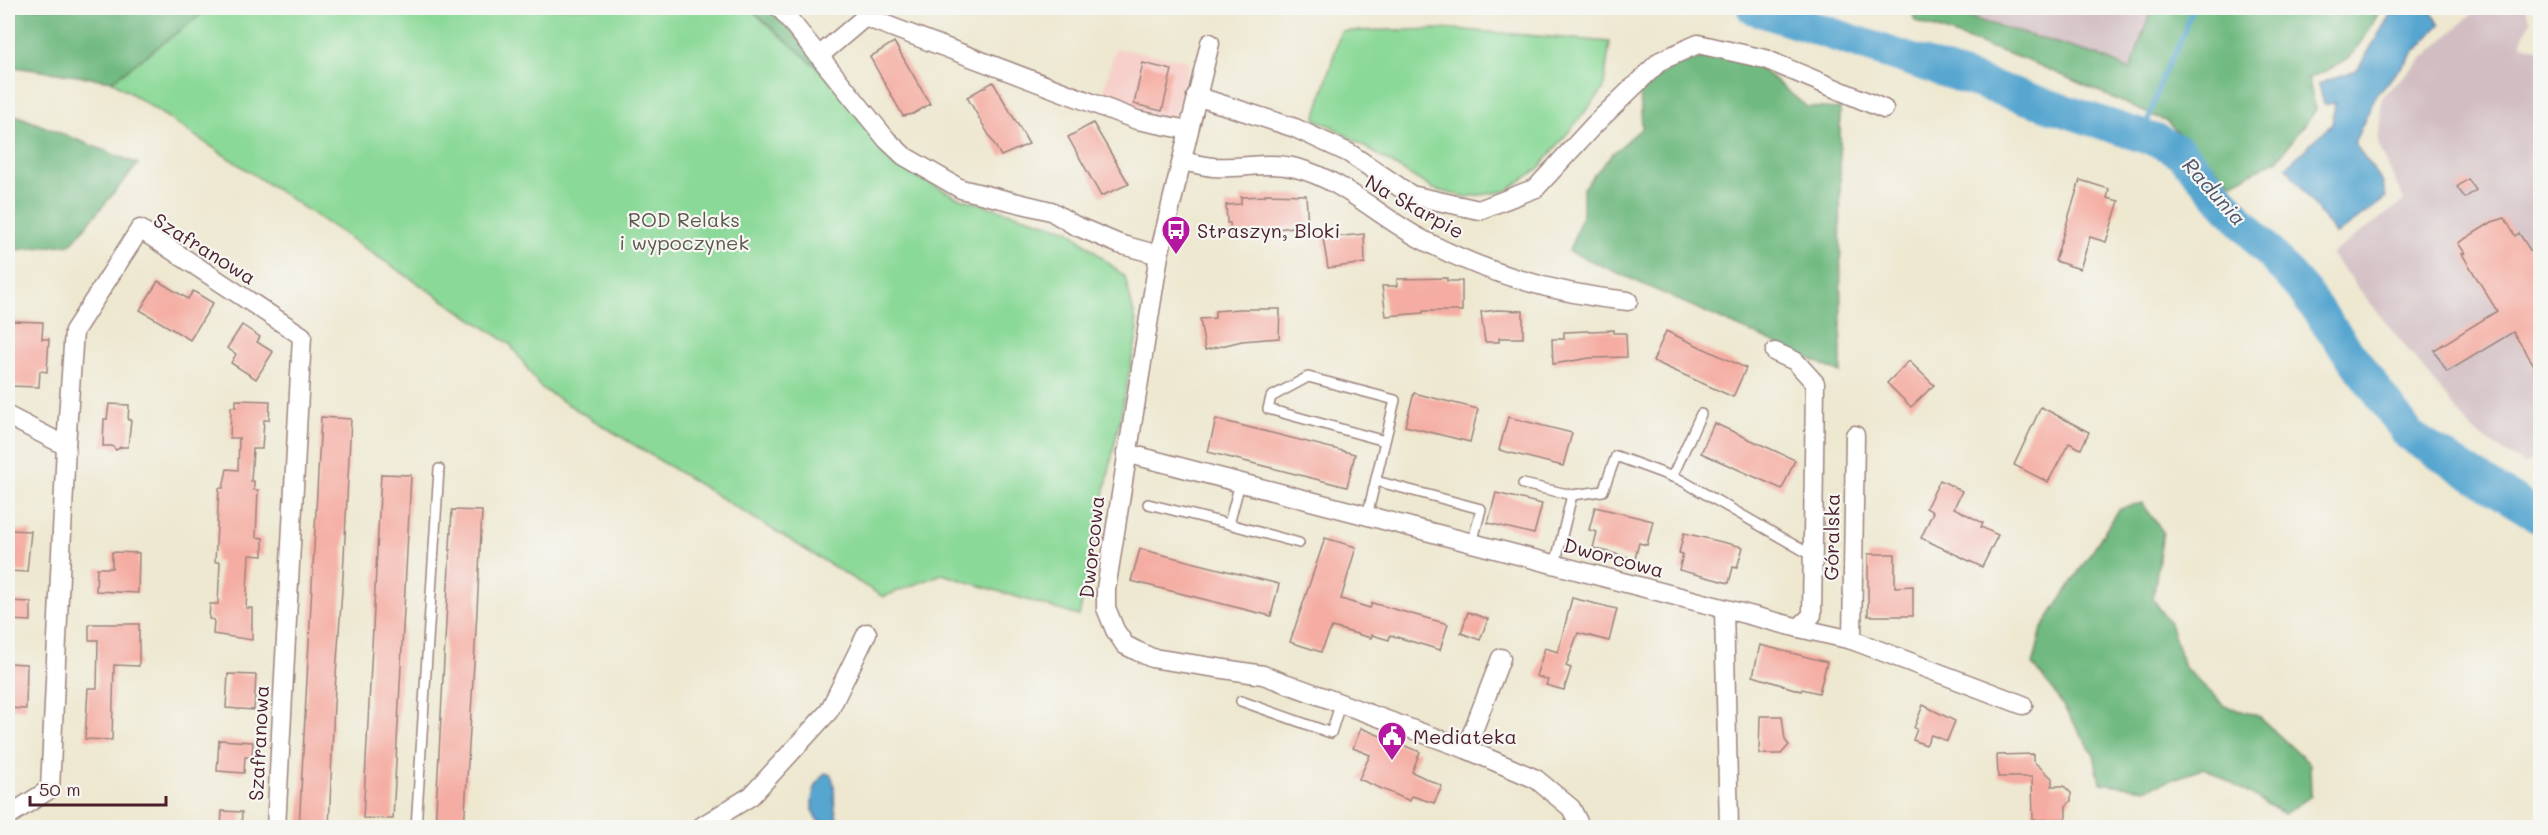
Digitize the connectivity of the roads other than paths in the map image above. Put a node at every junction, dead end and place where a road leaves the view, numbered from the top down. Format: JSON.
{"nodes":[{"id":1,"x":780,"y":8,"type":"edge"},
{"id":2,"x":1210,"y":43,"type":"dead end"},
{"id":3,"x":819,"y":56,"type":"junction"},
{"id":4,"x":1196,"y":96,"type":"junction"},
{"id":5,"x":1884,"y":109,"type":"dead end"},
{"id":6,"x":1188,"y":130,"type":"junction"},
{"id":7,"x":1182,"y":161,"type":"junction"},
{"id":8,"x":1159,"y":255,"type":"junction"},
{"id":9,"x":1628,"y":301,"type":"dead end"},
{"id":10,"x":1775,"y":352,"type":"dead end"},
{"id":11,"x":1701,"y":414,"type":"dead end"},
{"id":12,"x":8,"y":416,"type":"edge"},
{"id":13,"x":1855,"y":435,"type":"dead end"},
{"id":14,"x":1385,"y":441,"type":"junction"},
{"id":15,"x":66,"y":446,"type":"junction"},
{"id":16,"x":1126,"y":453,"type":"junction"},
{"id":17,"x":440,"y":469,"type":"dead end"},
{"id":18,"x":1672,"y":477,"type":"junction"},
{"id":19,"x":1376,"y":481,"type":"junction"},
{"id":20,"x":1240,"y":483,"type":"junction"},
{"id":21,"x":1523,"y":484,"type":"dead end"},
{"id":22,"x":1572,"y":495,"type":"junction"},
{"id":23,"x":1148,"y":504,"type":"dead end"},
{"id":24,"x":1367,"y":516,"type":"junction"},
{"id":25,"x":1229,"y":524,"type":"junction"},
{"id":26,"x":1299,"y":543,"type":"dead end"},
{"id":27,"x":1472,"y":544,"type":"junction"},
{"id":28,"x":1813,"y":556,"type":"junction"},
{"id":29,"x":1555,"y":565,"type":"junction"},
{"id":30,"x":1724,"y":609,"type":"junction"},
{"id":31,"x":1799,"y":628,"type":"junction"},
{"id":32,"x":867,"y":633,"type":"dead end"},
{"id":33,"x":1852,"y":640,"type":"junction"},
{"id":34,"x":1501,"y":658,"type":"dead end"},
{"id":35,"x":1241,"y":701,"type":"dead end"},
{"id":36,"x":1341,"y":702,"type":"junction"},
{"id":37,"x":2023,"y":705,"type":"dead end"},
{"id":38,"x":1466,"y":749,"type":"junction"},
{"id":39,"x":8,"y":816,"type":"edge"},
{"id":40,"x":276,"y":828,"type":"edge"},
{"id":41,"x":416,"y":828,"type":"edge"},
{"id":42,"x":699,"y":828,"type":"edge"},
{"id":43,"x":1581,"y":828,"type":"edge"},
{"id":44,"x":1730,"y":828,"type":"edge"}],
"edges":[{"from":1,"to":3,"type":"street"},
{"from":2,"to":4,"type":"street","name":"Dworcowa"},
{"from":3,"to":6,"type":"street"},
{"from":3,"to":8,"type":"street"},
{"from":4,"to":5,"type":"street"},
{"from":4,"to":6,"type":"street","name":"Dworcowa"},
{"from":6,"to":7,"type":"street","name":"Dworcowa"},
{"from":7,"to":8,"type":"street","name":"Dworcowa"},
{"from":7,"to":9,"type":"street","name":"Na Skarpie"},
{"from":8,"to":16,"type":"street","name":"Dworcowa"},
{"from":10,"to":28,"type":"street"},
{"from":11,"to":18,"type":"lane"},
{"from":12,"to":15,"type":"street"},
{"from":13,"to":33,"type":"street","name":"Góralska"},
{"from":14,"to":14,"type":"lane"},
{"from":14,"to":19,"type":"lane"},
{"from":15,"to":39,"type":"street","name":"Szafranowa"},
{"from":15,"to":40,"type":"street","name":"Szafranowa"},
{"from":16,"to":20,"type":"street","name":"Dworcowa"},
{"from":16,"to":36,"type":"street","name":"Dworcowa"},
{"from":17,"to":41,"type":"lane"},
{"from":18,"to":22,"type":"lane"},
{"from":18,"to":28,"type":"lane"},
{"from":19,"to":24,"type":"lane"},
{"from":19,"to":27,"type":"lane"},
{"from":20,"to":24,"type":"street","name":"Dworcowa"},
{"from":20,"to":25,"type":"lane"},
{"from":21,"to":22,"type":"lane"},
{"from":22,"to":29,"type":"lane"},
{"from":23,"to":25,"type":"lane"},
{"from":24,"to":27,"type":"street","name":"Dworcowa"},
{"from":25,"to":26,"type":"lane"},
{"from":27,"to":29,"type":"street","name":"Dworcowa"},
{"from":28,"to":31,"type":"street"},
{"from":29,"to":30,"type":"street","name":"Dworcowa"},
{"from":30,"to":31,"type":"street","name":"Dworcowa"},
{"from":30,"to":44,"type":"street"},
{"from":31,"to":33,"type":"street"},
{"from":32,"to":42,"type":"street"},
{"from":33,"to":37,"type":"street"},
{"from":34,"to":38,"type":"street"},
{"from":35,"to":36,"type":"lane"},
{"from":36,"to":38,"type":"street","name":"Dworcowa"},
{"from":38,"to":43,"type":"street","name":"Dworcowa"}]}
